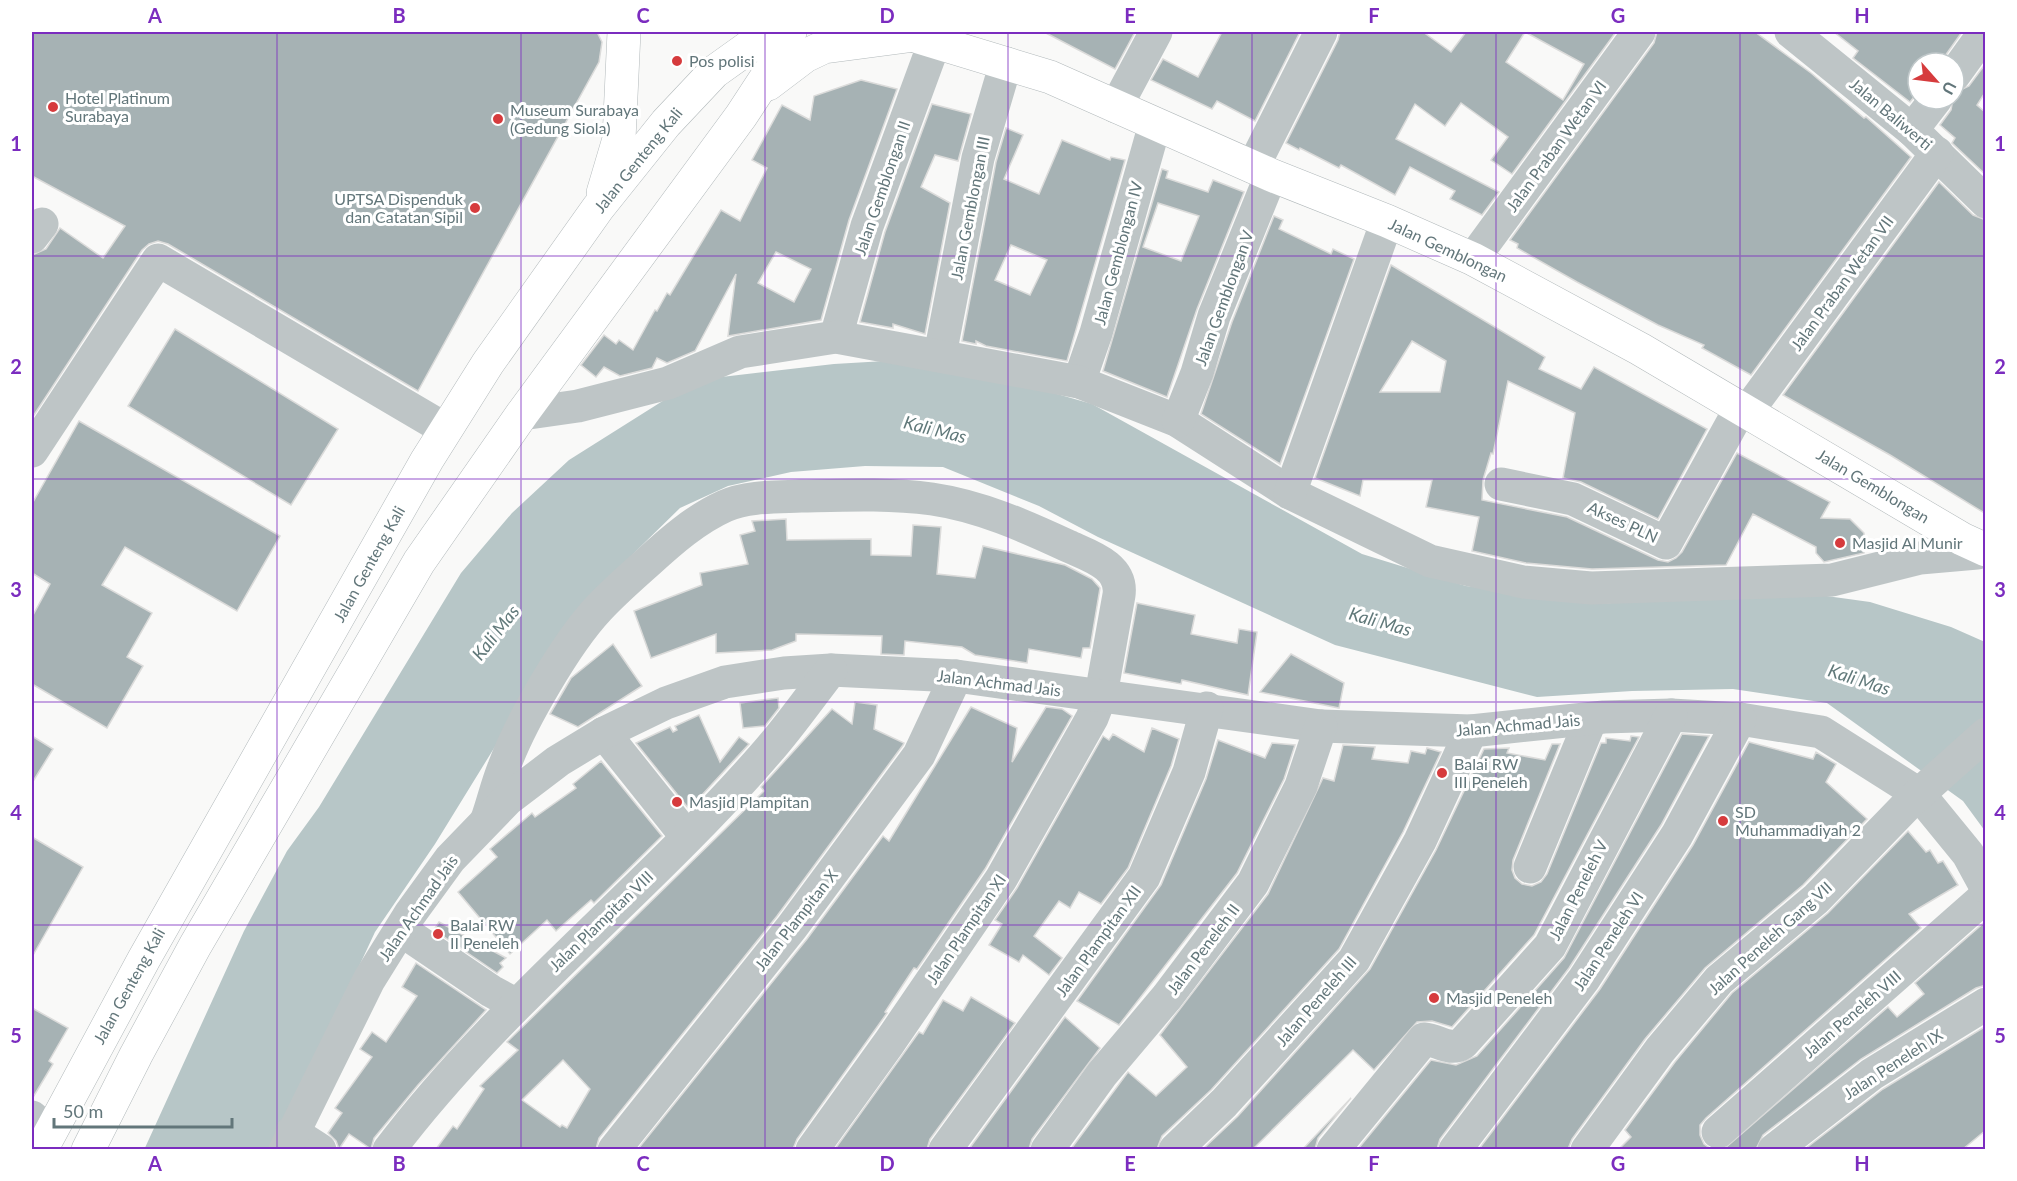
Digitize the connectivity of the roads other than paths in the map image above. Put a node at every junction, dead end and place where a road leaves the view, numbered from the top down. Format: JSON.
{"nodes":[{"id":1,"x":624,"y":32,"type":"edge"},
{"id":2,"x":770,"y":32,"type":"edge"},
{"id":3,"x":790,"y":32,"type":"edge"},
{"id":4,"x":1156,"y":32,"type":"edge"},
{"id":5,"x":1321,"y":32,"type":"edge"},
{"id":6,"x":1639,"y":32,"type":"edge"},
{"id":7,"x":1791,"y":32,"type":"edge"},
{"id":8,"x":1985,"y":32,"type":"edge"},
{"id":9,"x":933,"y":37,"type":"edge"},
{"id":10,"x":1966,"y":58,"type":"edge"},
{"id":11,"x":1006,"y":63,"type":"junction"},
{"id":12,"x":758,"y":92,"type":"junction"},
{"id":13,"x":1116,"y":107,"type":"junction"},
{"id":14,"x":1927,"y":111,"type":"edge"},
{"id":15,"x":1155,"y":124,"type":"junction"},
{"id":16,"x":1912,"y":130,"type":"junction"},
{"id":17,"x":1937,"y":153,"type":"junction"},
{"id":18,"x":1262,"y":171,"type":"junction"},
{"id":19,"x":1986,"y":202,"type":"edge"},
{"id":20,"x":598,"y":208,"type":"junction"},
{"id":21,"x":1387,"y":221,"type":"junction"},
{"id":22,"x":1473,"y":260,"type":"junction"},
{"id":23,"x":836,"y":337,"type":"junction"},
{"id":24,"x":940,"y":355,"type":"junction"},
{"id":25,"x":1079,"y":382,"type":"junction"},
{"id":26,"x":1744,"y":411,"type":"junction"},
{"id":27,"x":522,"y":414,"type":"junction"},
{"id":28,"x":1178,"y":422,"type":"junction"},
{"id":29,"x":445,"y":429,"type":"junction"},
{"id":30,"x":32,"y":451,"type":"edge"},
{"id":31,"x":1501,"y":484,"type":"dead end"},
{"id":32,"x":1290,"y":493,"type":"junction"},
{"id":33,"x":1977,"y":551,"type":"edge"},
{"id":34,"x":831,"y":670,"type":"junction"},
{"id":35,"x":956,"y":676,"type":"junction"},
{"id":36,"x":1101,"y":695,"type":"junction"},
{"id":37,"x":1208,"y":708,"type":"junction"},
{"id":38,"x":1671,"y":715,"type":"junction"},
{"id":39,"x":1591,"y":719,"type":"junction"},
{"id":40,"x":1740,"y":719,"type":"junction"},
{"id":41,"x":1321,"y":726,"type":"junction"},
{"id":42,"x":1470,"y":731,"type":"junction"},
{"id":43,"x":604,"y":733,"type":"junction"},
{"id":44,"x":1986,"y":734,"type":"edge"},
{"id":45,"x":1926,"y":788,"type":"junction"},
{"id":46,"x":487,"y":821,"type":"junction"},
{"id":47,"x":687,"y":837,"type":"junction"},
{"id":48,"x":1530,"y":867,"type":"dead end"},
{"id":49,"x":1986,"y":887,"type":"edge"},
{"id":50,"x":1986,"y":897,"type":"edge"},
{"id":51,"x":161,"y":929,"type":"junction"},
{"id":52,"x":401,"y":930,"type":"junction"},
{"id":53,"x":195,"y":946,"type":"junction"},
{"id":54,"x":135,"y":978,"type":"junction"},
{"id":55,"x":169,"y":994,"type":"junction"},
{"id":56,"x":515,"y":1004,"type":"junction"},
{"id":57,"x":1986,"y":1004,"type":"edge"},
{"id":58,"x":1718,"y":1132,"type":"dead end"},
{"id":59,"x":40,"y":1133,"type":"edge"},
{"id":60,"x":289,"y":1141,"type":"edge"},
{"id":61,"x":88,"y":1149,"type":"edge"},
{"id":62,"x":320,"y":1149,"type":"edge"},
{"id":63,"x":389,"y":1149,"type":"edge"},
{"id":64,"x":614,"y":1149,"type":"edge"},
{"id":65,"x":812,"y":1149,"type":"edge"},
{"id":66,"x":945,"y":1149,"type":"edge"},
{"id":67,"x":1047,"y":1149,"type":"edge"},
{"id":68,"x":1175,"y":1149,"type":"edge"},
{"id":69,"x":1332,"y":1149,"type":"edge"},
{"id":70,"x":1455,"y":1149,"type":"edge"},
{"id":71,"x":1587,"y":1149,"type":"edge"},
{"id":72,"x":1774,"y":1149,"type":"edge"}],
"edges":[{"from":1,"to":20,"type":"main road"},
{"from":2,"to":20,"type":"main road","name":"Jalan Genteng Kali"},
{"from":3,"to":12,"type":"main road"},
{"from":4,"to":13,"type":"street"},
{"from":5,"to":18,"type":"street","name":"Jalan Gemblongan V"},
{"from":6,"to":22,"type":"street","name":"Jalan Praban Wetan VI"},
{"from":7,"to":16,"type":"street","name":"Jalan Baliwerti"},
{"from":8,"to":10,"type":"street"},
{"from":9,"to":11,"type":"main road","name":"Jalan Gemblongan"},
{"from":9,"to":12,"type":"main road"},
{"from":9,"to":23,"type":"street","name":"Jalan Gemblongan II"},
{"from":11,"to":13,"type":"main road","name":"Jalan Gemblongan"},
{"from":11,"to":24,"type":"street","name":"Jalan Gemblongan III"},
{"from":12,"to":27,"type":"main road"},
{"from":13,"to":15,"type":"main road","name":"Jalan Gemblongan"},
{"from":14,"to":16,"type":"street"},
{"from":15,"to":18,"type":"main road","name":"Jalan Gemblongan"},
{"from":15,"to":25,"type":"street","name":"Jalan Gemblongan IV"},
{"from":16,"to":17,"type":"street","name":"Jalan Baliwerti"},
{"from":17,"to":19,"type":"street","name":"Jalan Baliwerti"},
{"from":17,"to":26,"type":"street","name":"Jalan Praban Wetan VII"},
{"from":18,"to":21,"type":"main road","name":"Jalan Gemblongan"},
{"from":18,"to":28,"type":"street","name":"Jalan Gemblongan V"},
{"from":20,"to":29,"type":"main road","name":"Jalan Genteng Kali"},
{"from":21,"to":22,"type":"main road","name":"Jalan Gemblongan"},
{"from":21,"to":32,"type":"street"},
{"from":22,"to":26,"type":"main road","name":"Jalan Gemblongan"},
{"from":23,"to":24,"type":"street"},
{"from":23,"to":27,"type":"street"},
{"from":24,"to":25,"type":"street"},
{"from":25,"to":28,"type":"street"},
{"from":26,"to":31,"type":"street","name":"Akses PLN"},
{"from":26,"to":33,"type":"main road","name":"Jalan Gemblongan"},
{"from":27,"to":53,"type":"main road"},
{"from":28,"to":32,"type":"street"},
{"from":29,"to":30,"type":"street"},
{"from":29,"to":51,"type":"main road","name":"Jalan Genteng Kali"},
{"from":32,"to":33,"type":"street"},
{"from":34,"to":35,"type":"street","name":"Jalan Achmad Jais"},
{"from":34,"to":43,"type":"street","name":"Jalan Achmad Jais"},
{"from":34,"to":47,"type":"street","name":"Jalan Plampitan VIII"},
{"from":35,"to":36,"type":"street","name":"Jalan Achmad Jais"},
{"from":35,"to":64,"type":"street","name":"Jalan Plampitan X"},
{"from":36,"to":37,"type":"street","name":"Jalan Achmad Jais"},
{"from":36,"to":46,"type":"street","name":"Jalan Plampitan XI"},
{"from":36,"to":65,"type":"street","name":"Jalan Plampitan XI"},
{"from":37,"to":41,"type":"street","name":"Jalan Achmad Jais"},
{"from":37,"to":66,"type":"street","name":"Jalan Plampitan XII"},
{"from":38,"to":39,"type":"street","name":"Jalan Achmad Jais"},
{"from":38,"to":40,"type":"street","name":"Jalan Achmad Jais"},
{"from":38,"to":69,"type":"street","name":"Jalan Peneleh V"},
{"from":39,"to":42,"type":"street","name":"Jalan Achmad Jais"},
{"from":39,"to":48,"type":"street"},
{"from":40,"to":45,"type":"street","name":"Jalan Achmad Jais"},
{"from":40,"to":70,"type":"street","name":"Jalan Peneleh VI"},
{"from":41,"to":42,"type":"street","name":"Jalan Achmad Jais"},
{"from":41,"to":67,"type":"street","name":"Jalan Peneleh II"},
{"from":42,"to":68,"type":"street","name":"Jalan Peneleh III"},
{"from":43,"to":46,"type":"street","name":"Jalan Achmad Jais"},
{"from":43,"to":47,"type":"street"},
{"from":44,"to":45,"type":"street","name":"Jalan Peneleh Gang VII"},
{"from":45,"to":49,"type":"street","name":"Jalan Achmad Jais"},
{"from":45,"to":71,"type":"street","name":"Jalan Peneleh Gang VII"},
{"from":46,"to":52,"type":"street","name":"Jalan Achmad Jais"},
{"from":47,"to":56,"type":"street","name":"Jalan Plampitan VIII"},
{"from":50,"to":58,"type":"street","name":"Jalan Peneleh VIII"},
{"from":51,"to":53,"type":"main road"},
{"from":51,"to":54,"type":"main road","name":"Jalan Genteng Kali"},
{"from":52,"to":56,"type":"street"},
{"from":52,"to":60,"type":"street","name":"Jalan Achmad Jais"},
{"from":53,"to":55,"type":"main road"},
{"from":54,"to":55,"type":"main road"},
{"from":54,"to":59,"type":"main road","name":"Jalan Genteng Kali"},
{"from":55,"to":61,"type":"main road"},
{"from":56,"to":63,"type":"street","name":"Jalan Plampitan VIII"},
{"from":57,"to":72,"type":"street","name":"Jalan Peneleh IX"},
{"from":60,"to":62,"type":"street"}]}
